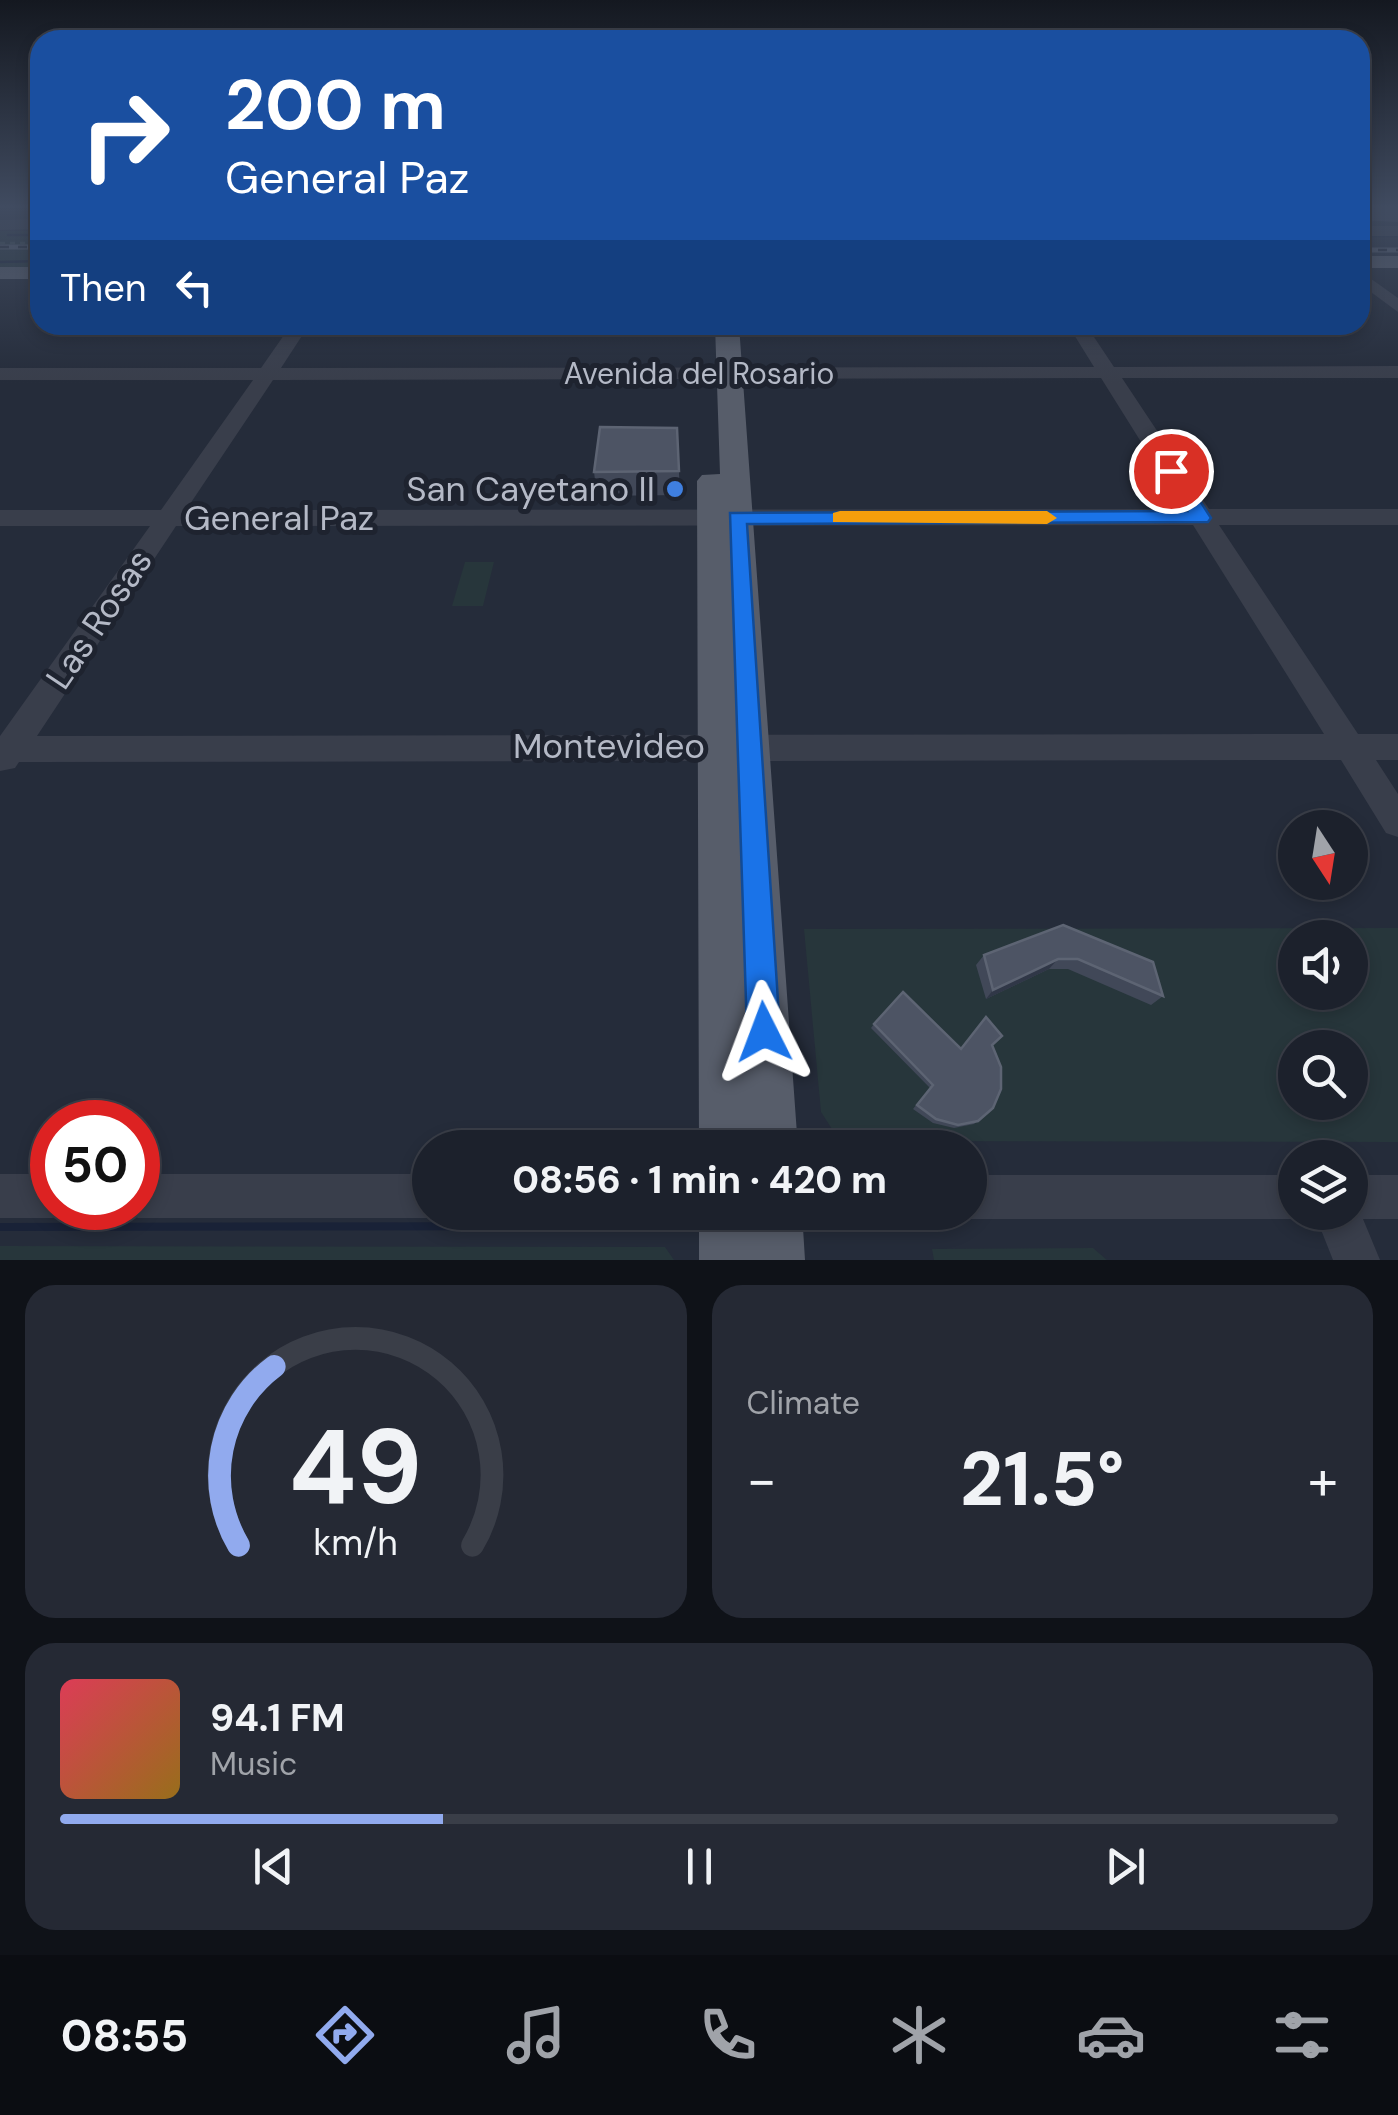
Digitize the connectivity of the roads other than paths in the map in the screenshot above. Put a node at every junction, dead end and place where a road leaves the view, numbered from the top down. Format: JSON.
{"nodes":[{"id":1,"x":0,"y":269,"type":"edge"},
{"id":2,"x":30,"y":269,"type":"edge"},
{"id":3,"x":1370,"y":284,"type":"edge"},
{"id":4,"x":1398,"y":307,"type":"edge"},
{"id":5,"x":293,"y":335,"type":"edge"},
{"id":6,"x":710,"y":335,"type":"edge"},
{"id":7,"x":725,"y":335,"type":"edge"},
{"id":8,"x":1084,"y":335,"type":"edge"},
{"id":9,"x":1108,"y":372,"type":"junction"},
{"id":10,"x":1398,"y":372,"type":"edge"},
{"id":11,"x":268,"y":373,"type":"junction"},
{"id":12,"x":719,"y":373,"type":"junction"},
{"id":13,"x":0,"y":374,"type":"edge"},
{"id":14,"x":0,"y":518,"type":"edge"},
{"id":15,"x":168,"y":518,"type":"junction"},
{"id":16,"x":725,"y":518,"type":"junction"},
{"id":17,"x":1201,"y":518,"type":"junction"},
{"id":18,"x":1398,"y":518,"type":"edge"},
{"id":19,"x":733,"y":745,"type":"junction"},
{"id":20,"x":1349,"y":747,"type":"junction"},
{"id":21,"x":1398,"y":747,"type":"edge"},
{"id":22,"x":4,"y":754,"type":"edge"},
{"id":23,"x":1398,"y":822,"type":"edge"},
{"id":24,"x":726,"y":1130,"type":"edge"},
{"id":25,"x":768,"y":1130,"type":"edge"},
{"id":26,"x":0,"y":1196,"type":"edge"},
{"id":27,"x":30,"y":1196,"type":"edge"},
{"id":28,"x":160,"y":1196,"type":"edge"},
{"id":29,"x":412,"y":1196,"type":"edge"},
{"id":30,"x":987,"y":1197,"type":"edge"},
{"id":31,"x":1278,"y":1197,"type":"edge"},
{"id":32,"x":1368,"y":1197,"type":"edge"},
{"id":33,"x":1398,"y":1197,"type":"edge"},
{"id":34,"x":728,"y":1230,"type":"edge"},
{"id":35,"x":774,"y":1230,"type":"edge"},
{"id":36,"x":1344,"y":1230,"type":"edge"},
{"id":37,"x":729,"y":1260,"type":"edge"},
{"id":38,"x":775,"y":1260,"type":"edge"},
{"id":39,"x":1357,"y":1260,"type":"edge"}],
"edges":[{"from":1,"to":2,"type":"main road"},
{"from":3,"to":4,"type":"street"},
{"from":5,"to":11,"type":"street","name":"Las Rosas"},
{"from":6,"to":12,"type":"main road"},
{"from":7,"to":12,"type":"main road"},
{"from":8,"to":9,"type":"street"},
{"from":9,"to":10,"type":"street","name":"Avenida del Rosario"},
{"from":9,"to":12,"type":"street","name":"Avenida del Rosario"},
{"from":9,"to":17,"type":"street"},
{"from":11,"to":12,"type":"street","name":"Avenida del Rosario"},
{"from":11,"to":13,"type":"street","name":"Avenida del Rosario"},
{"from":11,"to":15,"type":"street","name":"Las Rosas"},
{"from":12,"to":16,"type":"main road"},
{"from":14,"to":15,"type":"street","name":"General Paz"},
{"from":15,"to":16,"type":"street","name":"General Paz"},
{"from":15,"to":22,"type":"street","name":"Las Rosas"},
{"from":16,"to":17,"type":"street","name":"General Paz"},
{"from":16,"to":19,"type":"main road"},
{"from":17,"to":18,"type":"street","name":"General Paz"},
{"from":17,"to":20,"type":"street"},
{"from":19,"to":20,"type":"street","name":"Montevideo"},
{"from":19,"to":22,"type":"street","name":"Montevideo"},
{"from":19,"to":24,"type":"main road"},
{"from":19,"to":25,"type":"main road"},
{"from":20,"to":21,"type":"street","name":"Montevideo"},
{"from":20,"to":23,"type":"street"},
{"from":26,"to":27,"type":"street"},
{"from":28,"to":29,"type":"street"},
{"from":30,"to":31,"type":"street"},
{"from":32,"to":33,"type":"street"},
{"from":34,"to":37,"type":"main road"},
{"from":35,"to":38,"type":"main road"},
{"from":36,"to":39,"type":"street"}]}
